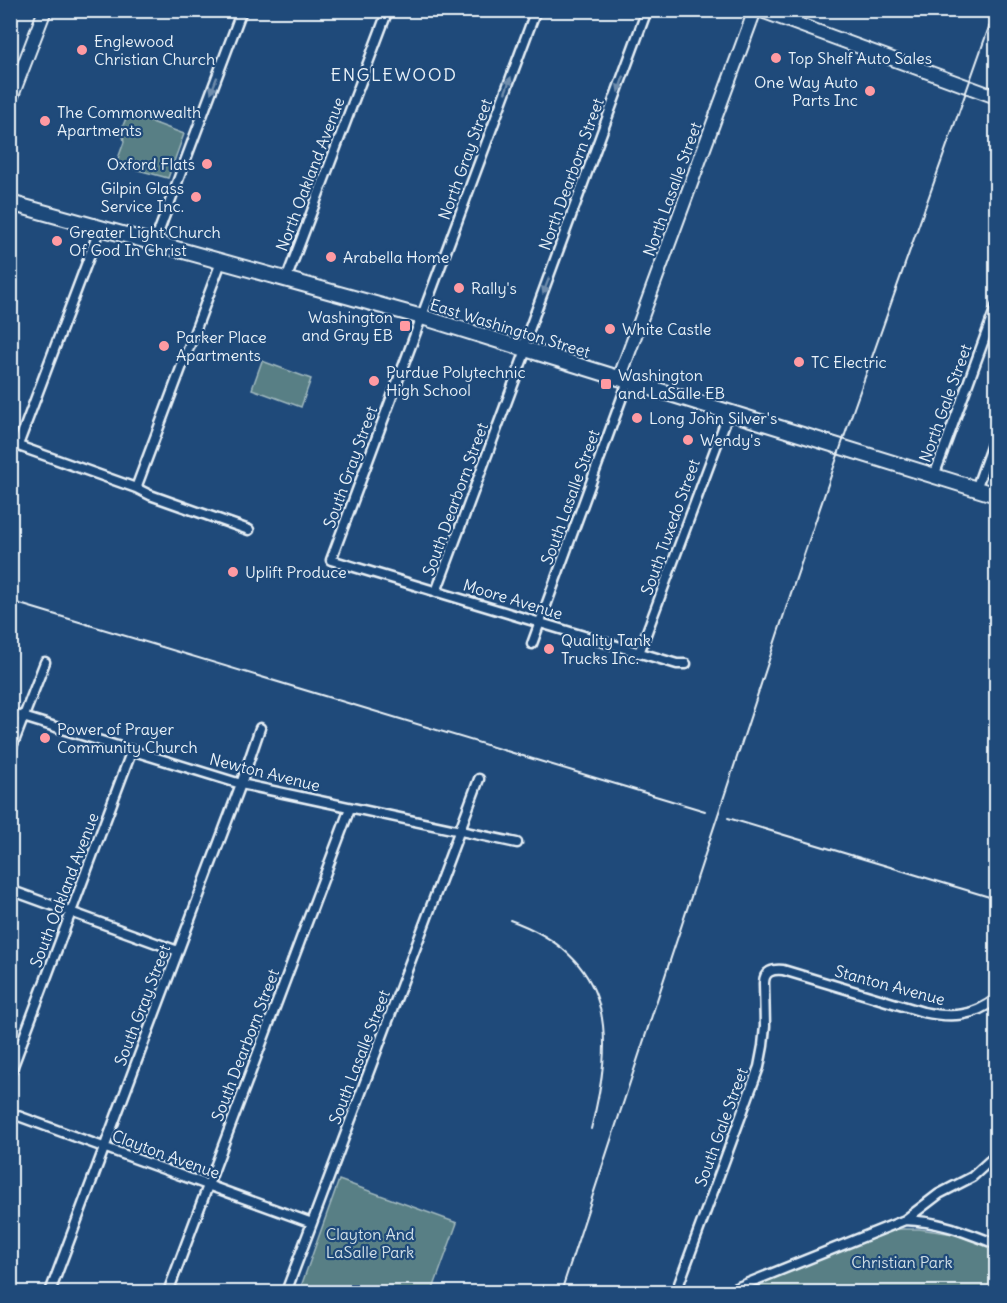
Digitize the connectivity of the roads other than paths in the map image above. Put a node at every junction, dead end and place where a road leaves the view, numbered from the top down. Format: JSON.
{"nodes":[{"id":1,"x":45,"y":10,"type":"edge"},
{"id":2,"x":242,"y":10,"type":"edge"},
{"id":3,"x":388,"y":10,"type":"edge"},
{"id":4,"x":536,"y":10,"type":"edge"},
{"id":5,"x":647,"y":10,"type":"edge"},
{"id":6,"x":757,"y":10,"type":"edge"},
{"id":7,"x":996,"y":97,"type":"edge"},
{"id":8,"x":10,"y":101,"type":"edge"},
{"id":9,"x":10,"y":203,"type":"edge"},
{"id":10,"x":100,"y":228,"type":"junction"},
{"id":11,"x":154,"y":244,"type":"junction"},
{"id":12,"x":221,"y":262,"type":"junction"},
{"id":13,"x":286,"y":280,"type":"junction"},
{"id":14,"x":996,"y":307,"type":"edge"},
{"id":15,"x":422,"y":317,"type":"junction"},
{"id":16,"x":994,"y":320,"type":"edge"},
{"id":17,"x":524,"y":349,"type":"junction"},
{"id":18,"x":624,"y":380,"type":"junction"},
{"id":19,"x":729,"y":412,"type":"junction"},
{"id":20,"x":996,"y":433,"type":"edge"},
{"id":21,"x":14,"y":444,"type":"edge"},
{"id":22,"x":934,"y":476,"type":"junction"},
{"id":23,"x":136,"y":488,"type":"junction"},
{"id":24,"x":976,"y":489,"type":"junction"},
{"id":25,"x":996,"y":495,"type":"edge"},
{"id":26,"x":249,"y":530,"type":"dead end"},
{"id":27,"x":331,"y":560,"type":"joint"},
{"id":28,"x":436,"y":592,"type":"junction"},
{"id":29,"x":539,"y":623,"type":"junction"},
{"id":30,"x":532,"y":644,"type":"dead end"},
{"id":31,"x":639,"y":653,"type":"junction"},
{"id":32,"x":45,"y":662,"type":"dead end"},
{"id":33,"x":686,"y":664,"type":"dead end"},
{"id":34,"x":10,"y":713,"type":"edge"},
{"id":35,"x":24,"y":717,"type":"junction"},
{"id":36,"x":260,"y":728,"type":"dead end"},
{"id":37,"x":132,"y":750,"type":"junction"},
{"id":38,"x":10,"y":752,"type":"edge"},
{"id":39,"x":479,"y":779,"type":"dead end"},
{"id":40,"x":241,"y":784,"type":"junction"},
{"id":41,"x":350,"y":807,"type":"junction"},
{"id":42,"x":459,"y":831,"type":"junction"},
{"id":43,"x":517,"y":843,"type":"dead end"},
{"id":44,"x":10,"y":890,"type":"edge"},
{"id":45,"x":71,"y":912,"type":"junction"},
{"id":46,"x":178,"y":951,"type":"junction"},
{"id":47,"x":772,"y":970,"type":"joint"},
{"id":48,"x":996,"y":999,"type":"edge"},
{"id":49,"x":10,"y":1074,"type":"edge"},
{"id":50,"x":10,"y":1113,"type":"edge"},
{"id":51,"x":104,"y":1147,"type":"junction"},
{"id":52,"x":996,"y":1155,"type":"edge"},
{"id":53,"x":208,"y":1185,"type":"junction"},
{"id":54,"x":905,"y":1220,"type":"junction"},
{"id":55,"x":312,"y":1223,"type":"junction"},
{"id":56,"x":996,"y":1244,"type":"edge"},
{"id":57,"x":50,"y":1293,"type":"edge"},
{"id":58,"x":168,"y":1293,"type":"edge"},
{"id":59,"x":286,"y":1293,"type":"edge"},
{"id":60,"x":676,"y":1293,"type":"edge"},
{"id":61,"x":726,"y":1293,"type":"edge"}],
"edges":[{"from":1,"to":8,"type":"street"},
{"from":2,"to":11,"type":"street","one_way":true},
{"from":3,"to":13,"type":"street","name":"North Oakland Avenue"},
{"from":15,"to":4,"type":"street","name":"North Gray Street","one_way":true},
{"from":5,"to":17,"type":"street","name":"North Dearborn Street","one_way":true},
{"from":6,"to":7,"type":"street"},
{"from":6,"to":18,"type":"street","name":"North Lasalle Street"},
{"from":9,"to":10,"type":"main road","name":"East Washington Street"},
{"from":10,"to":11,"type":"main road","name":"East Washington Street"},
{"from":10,"to":21,"type":"street"},
{"from":11,"to":12,"type":"main road","name":"East Washington Street"},
{"from":12,"to":13,"type":"main road","name":"East Washington Street"},
{"from":12,"to":23,"type":"street"},
{"from":13,"to":15,"type":"main road","name":"East Washington Street"},
{"from":14,"to":16,"type":"street","name":"North Gale Street"},
{"from":15,"to":17,"type":"main road","name":"East Washington Street"},
{"from":15,"to":27,"type":"street","name":"South Gray Street"},
{"from":16,"to":22,"type":"street","name":"North Gale Street"},
{"from":17,"to":18,"type":"main road","name":"East Washington Street"},
{"from":17,"to":28,"type":"street","name":"South Dearborn Street"},
{"from":18,"to":19,"type":"main road","name":"East Washington Street"},
{"from":18,"to":29,"type":"street","name":"South Lasalle Street"},
{"from":19,"to":22,"type":"main road","name":"East Washington Street"},
{"from":19,"to":31,"type":"street","name":"South Tuxedo Street"},
{"from":20,"to":24,"type":"street"},
{"from":21,"to":23,"type":"street"},
{"from":22,"to":24,"type":"main road","name":"East Washington Street"},
{"from":23,"to":26,"type":"street"},
{"from":24,"to":25,"type":"main road","name":"East Washington Street"},
{"from":27,"to":28,"type":"street","name":"Moore Avenue"},
{"from":28,"to":29,"type":"street","name":"Moore Avenue"},
{"from":29,"to":30,"type":"street","name":"South Lasalle Street"},
{"from":29,"to":31,"type":"street","name":"Moore Avenue"},
{"from":31,"to":33,"type":"street","name":"Moore Avenue"},
{"from":32,"to":35,"type":"street"},
{"from":34,"to":35,"type":"street","name":"Newton Avenue"},
{"from":35,"to":37,"type":"street","name":"Newton Avenue"},
{"from":35,"to":38,"type":"street"},
{"from":36,"to":40,"type":"street","name":"South Gray Street"},
{"from":37,"to":40,"type":"street","name":"Newton Avenue"},
{"from":37,"to":45,"type":"street","name":"South Oakland Avenue"},
{"from":39,"to":42,"type":"street","name":"South Lasalle Street"},
{"from":40,"to":41,"type":"street","name":"Newton Avenue"},
{"from":40,"to":46,"type":"street","name":"South Gray Street"},
{"from":41,"to":42,"type":"street","name":"Newton Avenue"},
{"from":41,"to":53,"type":"street","name":"South Dearborn Street"},
{"from":42,"to":43,"type":"street","name":"Newton Avenue"},
{"from":42,"to":55,"type":"street","name":"South Lasalle Street"},
{"from":44,"to":45,"type":"street"},
{"from":45,"to":46,"type":"street"},
{"from":45,"to":49,"type":"street","name":"South Oakland Avenue"},
{"from":46,"to":51,"type":"street","name":"South Gray Street"},
{"from":47,"to":48,"type":"street","name":"Stanton Avenue"},
{"from":47,"to":60,"type":"street","name":"South Gale Street"},
{"from":50,"to":51,"type":"street","name":"Clayton Avenue"},
{"from":51,"to":53,"type":"street","name":"Clayton Avenue"},
{"from":51,"to":57,"type":"street","name":"South Gray Street"},
{"from":52,"to":54,"type":"street"},
{"from":53,"to":55,"type":"street","name":"Clayton Avenue"},
{"from":53,"to":58,"type":"street","name":"South Dearborn Street"},
{"from":54,"to":56,"type":"street"},
{"from":54,"to":61,"type":"street"},
{"from":55,"to":59,"type":"street","name":"South Lasalle Street"}]}
